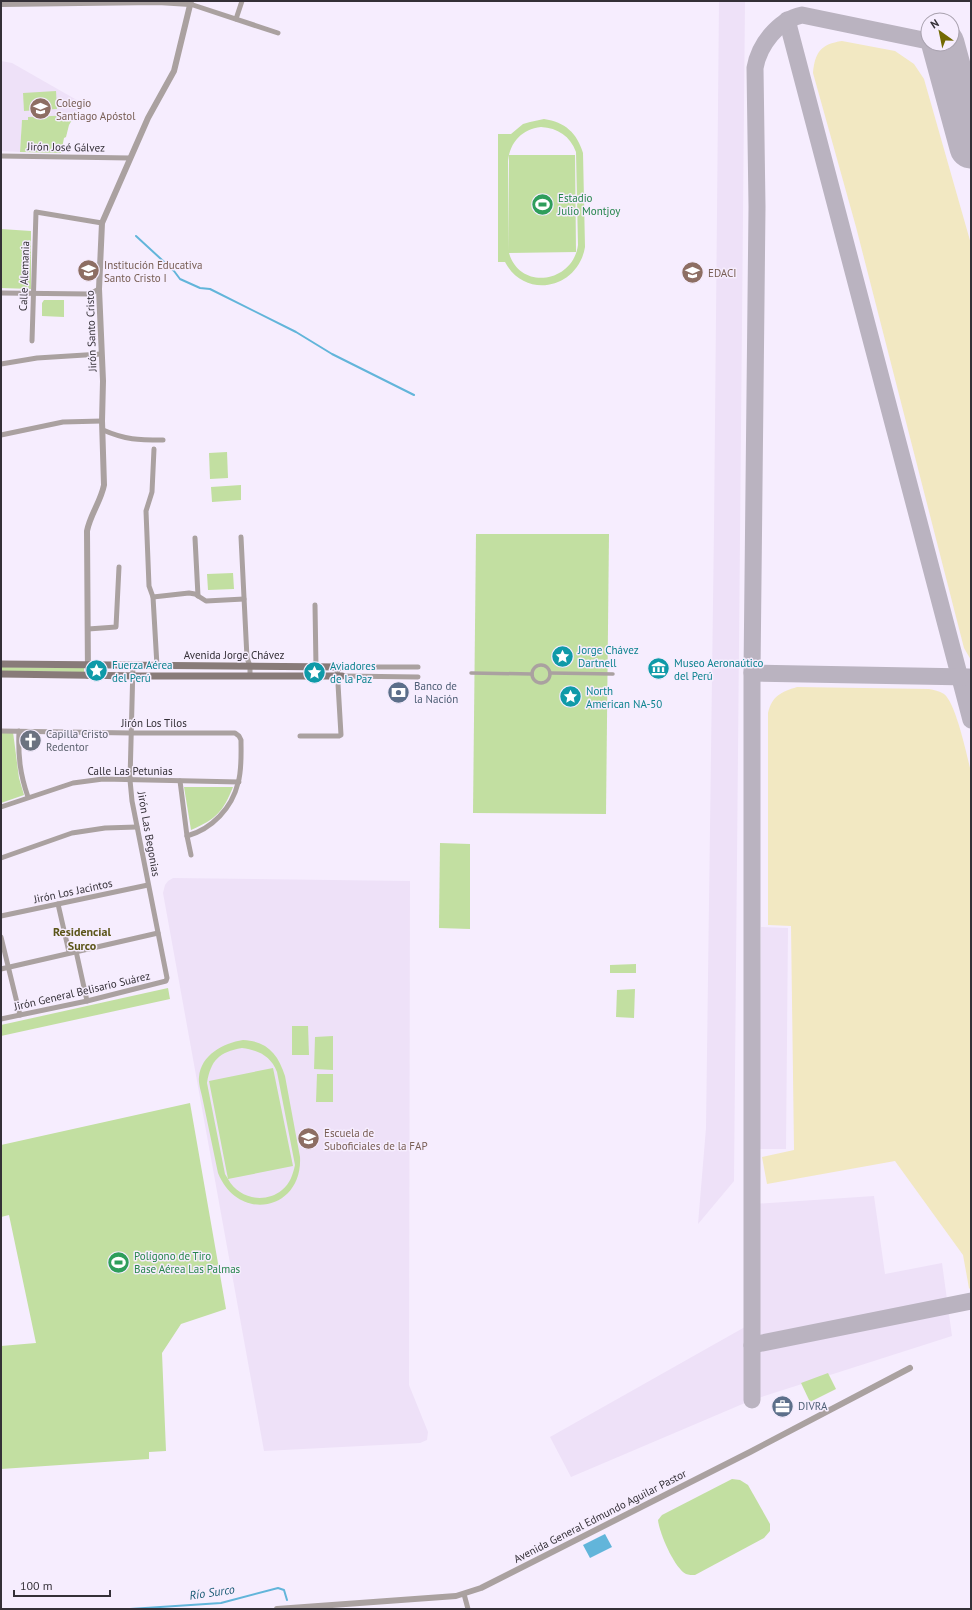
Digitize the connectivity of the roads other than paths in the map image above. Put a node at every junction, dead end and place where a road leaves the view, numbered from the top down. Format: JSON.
{"nodes":[{"id":1,"x":242,"y":1,"type":"edge"},
{"id":2,"x":190,"y":2,"type":"edge"},
{"id":3,"x":1,"y":4,"type":"edge"},
{"id":4,"x":236,"y":19,"type":"junction"},
{"id":5,"x":278,"y":33,"type":"dead end"},
{"id":6,"x":1,"y":156,"type":"edge"},
{"id":7,"x":130,"y":158,"type":"junction"},
{"id":8,"x":102,"y":222,"type":"junction"},
{"id":9,"x":99,"y":289,"type":"junction"},
{"id":10,"x":1,"y":293,"type":"edge"},
{"id":11,"x":34,"y":294,"type":"junction"},
{"id":12,"x":32,"y":341,"type":"dead end"},
{"id":13,"x":101,"y":354,"type":"junction"},
{"id":14,"x":1,"y":364,"type":"edge"},
{"id":15,"x":102,"y":421,"type":"junction"},
{"id":16,"x":103,"y":430,"type":"junction"},
{"id":17,"x":1,"y":435,"type":"edge"},
{"id":18,"x":163,"y":440,"type":"dead end"},
{"id":19,"x":154,"y":449,"type":"dead end"},
{"id":20,"x":241,"y":536,"type":"dead end"},
{"id":21,"x":195,"y":538,"type":"dead end"},
{"id":22,"x":119,"y":567,"type":"dead end"},
{"id":23,"x":198,"y":596,"type":"junction"},
{"id":24,"x":153,"y":597,"type":"junction"},
{"id":25,"x":244,"y":599,"type":"junction"},
{"id":26,"x":315,"y":605,"type":"dead end"},
{"id":27,"x":88,"y":629,"type":"junction"},
{"id":28,"x":1,"y":664,"type":"edge"},
{"id":29,"x":88,"y":664,"type":"junction"},
{"id":30,"x":133,"y":665,"type":"junction"},
{"id":31,"x":157,"y":666,"type":"junction"},
{"id":32,"x":250,"y":666,"type":"junction"},
{"id":33,"x":313,"y":667,"type":"junction"},
{"id":34,"x":339,"y":667,"type":"junction"},
{"id":35,"x":418,"y":667,"type":"dead end"},
{"id":36,"x":471,"y":673,"type":"dead end"},
{"id":37,"x":1,"y":674,"type":"edge"},
{"id":38,"x":532,"y":674,"type":"junction"},
{"id":39,"x":550,"y":674,"type":"junction"},
{"id":40,"x":613,"y":674,"type":"dead end"},
{"id":41,"x":88,"y":676,"type":"junction"},
{"id":42,"x":132,"y":676,"type":"junction"},
{"id":43,"x":250,"y":676,"type":"junction"},
{"id":44,"x":309,"y":676,"type":"junction"},
{"id":45,"x":340,"y":676,"type":"junction"},
{"id":46,"x":418,"y":677,"type":"dead end"},
{"id":47,"x":1,"y":731,"type":"edge"},
{"id":48,"x":19,"y":731,"type":"junction"},
{"id":49,"x":131,"y":733,"type":"junction"},
{"id":50,"x":300,"y":736,"type":"dead end"},
{"id":51,"x":130,"y":780,"type":"junction"},
{"id":52,"x":180,"y":781,"type":"junction"},
{"id":53,"x":239,"y":782,"type":"junction"},
{"id":54,"x":28,"y":797,"type":"junction"},
{"id":55,"x":1,"y":807,"type":"edge"},
{"id":56,"x":137,"y":827,"type":"junction"},
{"id":57,"x":187,"y":836,"type":"junction"},
{"id":58,"x":191,"y":855,"type":"dead end"},
{"id":59,"x":1,"y":858,"type":"edge"},
{"id":60,"x":148,"y":885,"type":"junction"},
{"id":61,"x":58,"y":904,"type":"junction"},
{"id":62,"x":1,"y":916,"type":"edge"},
{"id":63,"x":158,"y":933,"type":"junction"},
{"id":64,"x":1,"y":937,"type":"edge"},
{"id":65,"x":76,"y":951,"type":"junction"},
{"id":66,"x":69,"y":952,"type":"junction"},
{"id":67,"x":9,"y":967,"type":"junction"},
{"id":68,"x":1,"y":969,"type":"edge"},
{"id":69,"x":166,"y":981,"type":"joint"},
{"id":70,"x":87,"y":1001,"type":"junction"},
{"id":71,"x":20,"y":1015,"type":"junction"},
{"id":72,"x":1,"y":1019,"type":"edge"},
{"id":73,"x":910,"y":1368,"type":"dead end"},
{"id":74,"x":464,"y":1594,"type":"junction"},
{"id":75,"x":277,"y":1609,"type":"edge"},
{"id":76,"x":468,"y":1609,"type":"edge"}],
"edges":[{"from":1,"to":4,"type":"street"},
{"from":2,"to":3,"type":"street"},
{"from":2,"to":4,"type":"street"},
{"from":2,"to":7,"type":"street","name":"Jirón Santo Cristo"},
{"from":4,"to":5,"type":"street"},
{"from":6,"to":7,"type":"street","name":"Jirón José Gálvez"},
{"from":7,"to":8,"type":"street","name":"Jirón Santo Cristo"},
{"from":8,"to":9,"type":"street","name":"Jirón Santo Cristo"},
{"from":8,"to":11,"type":"street","name":"Calle Alemania"},
{"from":9,"to":11,"type":"street"},
{"from":9,"to":13,"type":"street","name":"Jirón Santo Cristo"},
{"from":10,"to":11,"type":"street"},
{"from":11,"to":12,"type":"street","name":"Calle Alemania"},
{"from":13,"to":14,"type":"street"},
{"from":13,"to":15,"type":"street","name":"Jirón Santo Cristo"},
{"from":15,"to":16,"type":"street","name":"Jirón Santo Cristo"},
{"from":15,"to":17,"type":"street"},
{"from":16,"to":18,"type":"street"},
{"from":16,"to":27,"type":"street","name":"Jirón Santo Cristo"},
{"from":19,"to":24,"type":"street"},
{"from":20,"to":25,"type":"street"},
{"from":21,"to":23,"type":"street"},
{"from":22,"to":27,"type":"street"},
{"from":23,"to":24,"type":"street"},
{"from":23,"to":25,"type":"street"},
{"from":24,"to":31,"type":"street"},
{"from":25,"to":32,"type":"street"},
{"from":26,"to":33,"type":"street"},
{"from":27,"to":29,"type":"street","name":"Jirón Santo Cristo"},
{"from":28,"to":29,"type":"main road","name":"Avenida Jorge Chávez"},
{"from":29,"to":30,"type":"main road","name":"Avenida Jorge Chávez"},
{"from":29,"to":41,"type":"street","name":"Jirón Santo Cristo"},
{"from":30,"to":31,"type":"main road","name":"Avenida Jorge Chávez"},
{"from":30,"to":42,"type":"street","name":"Jirón Las Begonias"},
{"from":31,"to":32,"type":"main road","name":"Avenida Jorge Chávez"},
{"from":32,"to":33,"type":"main road","name":"Avenida Jorge Chávez"},
{"from":32,"to":43,"type":"street"},
{"from":33,"to":34,"type":"main road","name":"Avenida Jorge Chávez"},
{"from":33,"to":44,"type":"main road"},
{"from":34,"to":35,"type":"street","name":"Avenida Jorge Chávez"},
{"from":34,"to":45,"type":"street"},
{"from":36,"to":38,"type":"street"},
{"from":37,"to":41,"type":"main road","name":"Avenida Jorge Chávez"},
{"from":38,"to":39,"type":"street"},
{"from":38,"to":39,"type":"street"},
{"from":39,"to":40,"type":"street"},
{"from":41,"to":42,"type":"main road","name":"Avenida Jorge Chávez"},
{"from":42,"to":43,"type":"main road","name":"Avenida Jorge Chávez"},
{"from":42,"to":49,"type":"street","name":"Jirón Las Begonias"},
{"from":43,"to":44,"type":"main road","name":"Avenida Jorge Chávez"},
{"from":44,"to":45,"type":"main road","name":"Avenida Jorge Chávez"},
{"from":45,"to":46,"type":"street","name":"Avenida Jorge Chávez"},
{"from":45,"to":50,"type":"street"},
{"from":47,"to":48,"type":"street","name":"Jirón Los Tilos"},
{"from":48,"to":49,"type":"street","name":"Jirón Los Tilos"},
{"from":48,"to":54,"type":"street"},
{"from":49,"to":51,"type":"street","name":"Jirón Las Begonias"},
{"from":49,"to":53,"type":"street","name":"Jirón Los Tilos"},
{"from":51,"to":52,"type":"street","name":"Calle Las Petunias"},
{"from":51,"to":54,"type":"street","name":"Calle Las Petunias"},
{"from":51,"to":56,"type":"street","name":"Jirón Las Begonias"},
{"from":52,"to":53,"type":"street","name":"Calle Las Petunias"},
{"from":52,"to":57,"type":"street"},
{"from":53,"to":57,"type":"street"},
{"from":54,"to":55,"type":"street","name":"Calle Las Petunias"},
{"from":56,"to":59,"type":"street"},
{"from":56,"to":60,"type":"street","name":"Jirón Las Begonias"},
{"from":57,"to":58,"type":"street"},
{"from":60,"to":61,"type":"street","name":"Jirón Los Jacintos"},
{"from":60,"to":63,"type":"street","name":"Jirón Las Begonias"},
{"from":61,"to":62,"type":"street","name":"Jirón Los Jacintos"},
{"from":61,"to":66,"type":"street"},
{"from":63,"to":65,"type":"street"},
{"from":63,"to":69,"type":"street","name":"Jirón Las Begonias"},
{"from":64,"to":67,"type":"street"},
{"from":65,"to":66,"type":"street"},
{"from":65,"to":70,"type":"street"},
{"from":66,"to":67,"type":"street"},
{"from":67,"to":68,"type":"street"},
{"from":67,"to":71,"type":"street"},
{"from":69,"to":70,"type":"street","name":"Jirón General Belisario Suárez"},
{"from":70,"to":71,"type":"street","name":"Jirón General Belisario Suárez"},
{"from":71,"to":72,"type":"street","name":"Jirón General Belisario Suárez"},
{"from":73,"to":74,"type":"street","name":"Avenida General Edmundo Aguilar Pastor"},
{"from":74,"to":75,"type":"street","name":"Avenida General Edmundo Aguilar Pastor"},
{"from":74,"to":76,"type":"street"}]}
